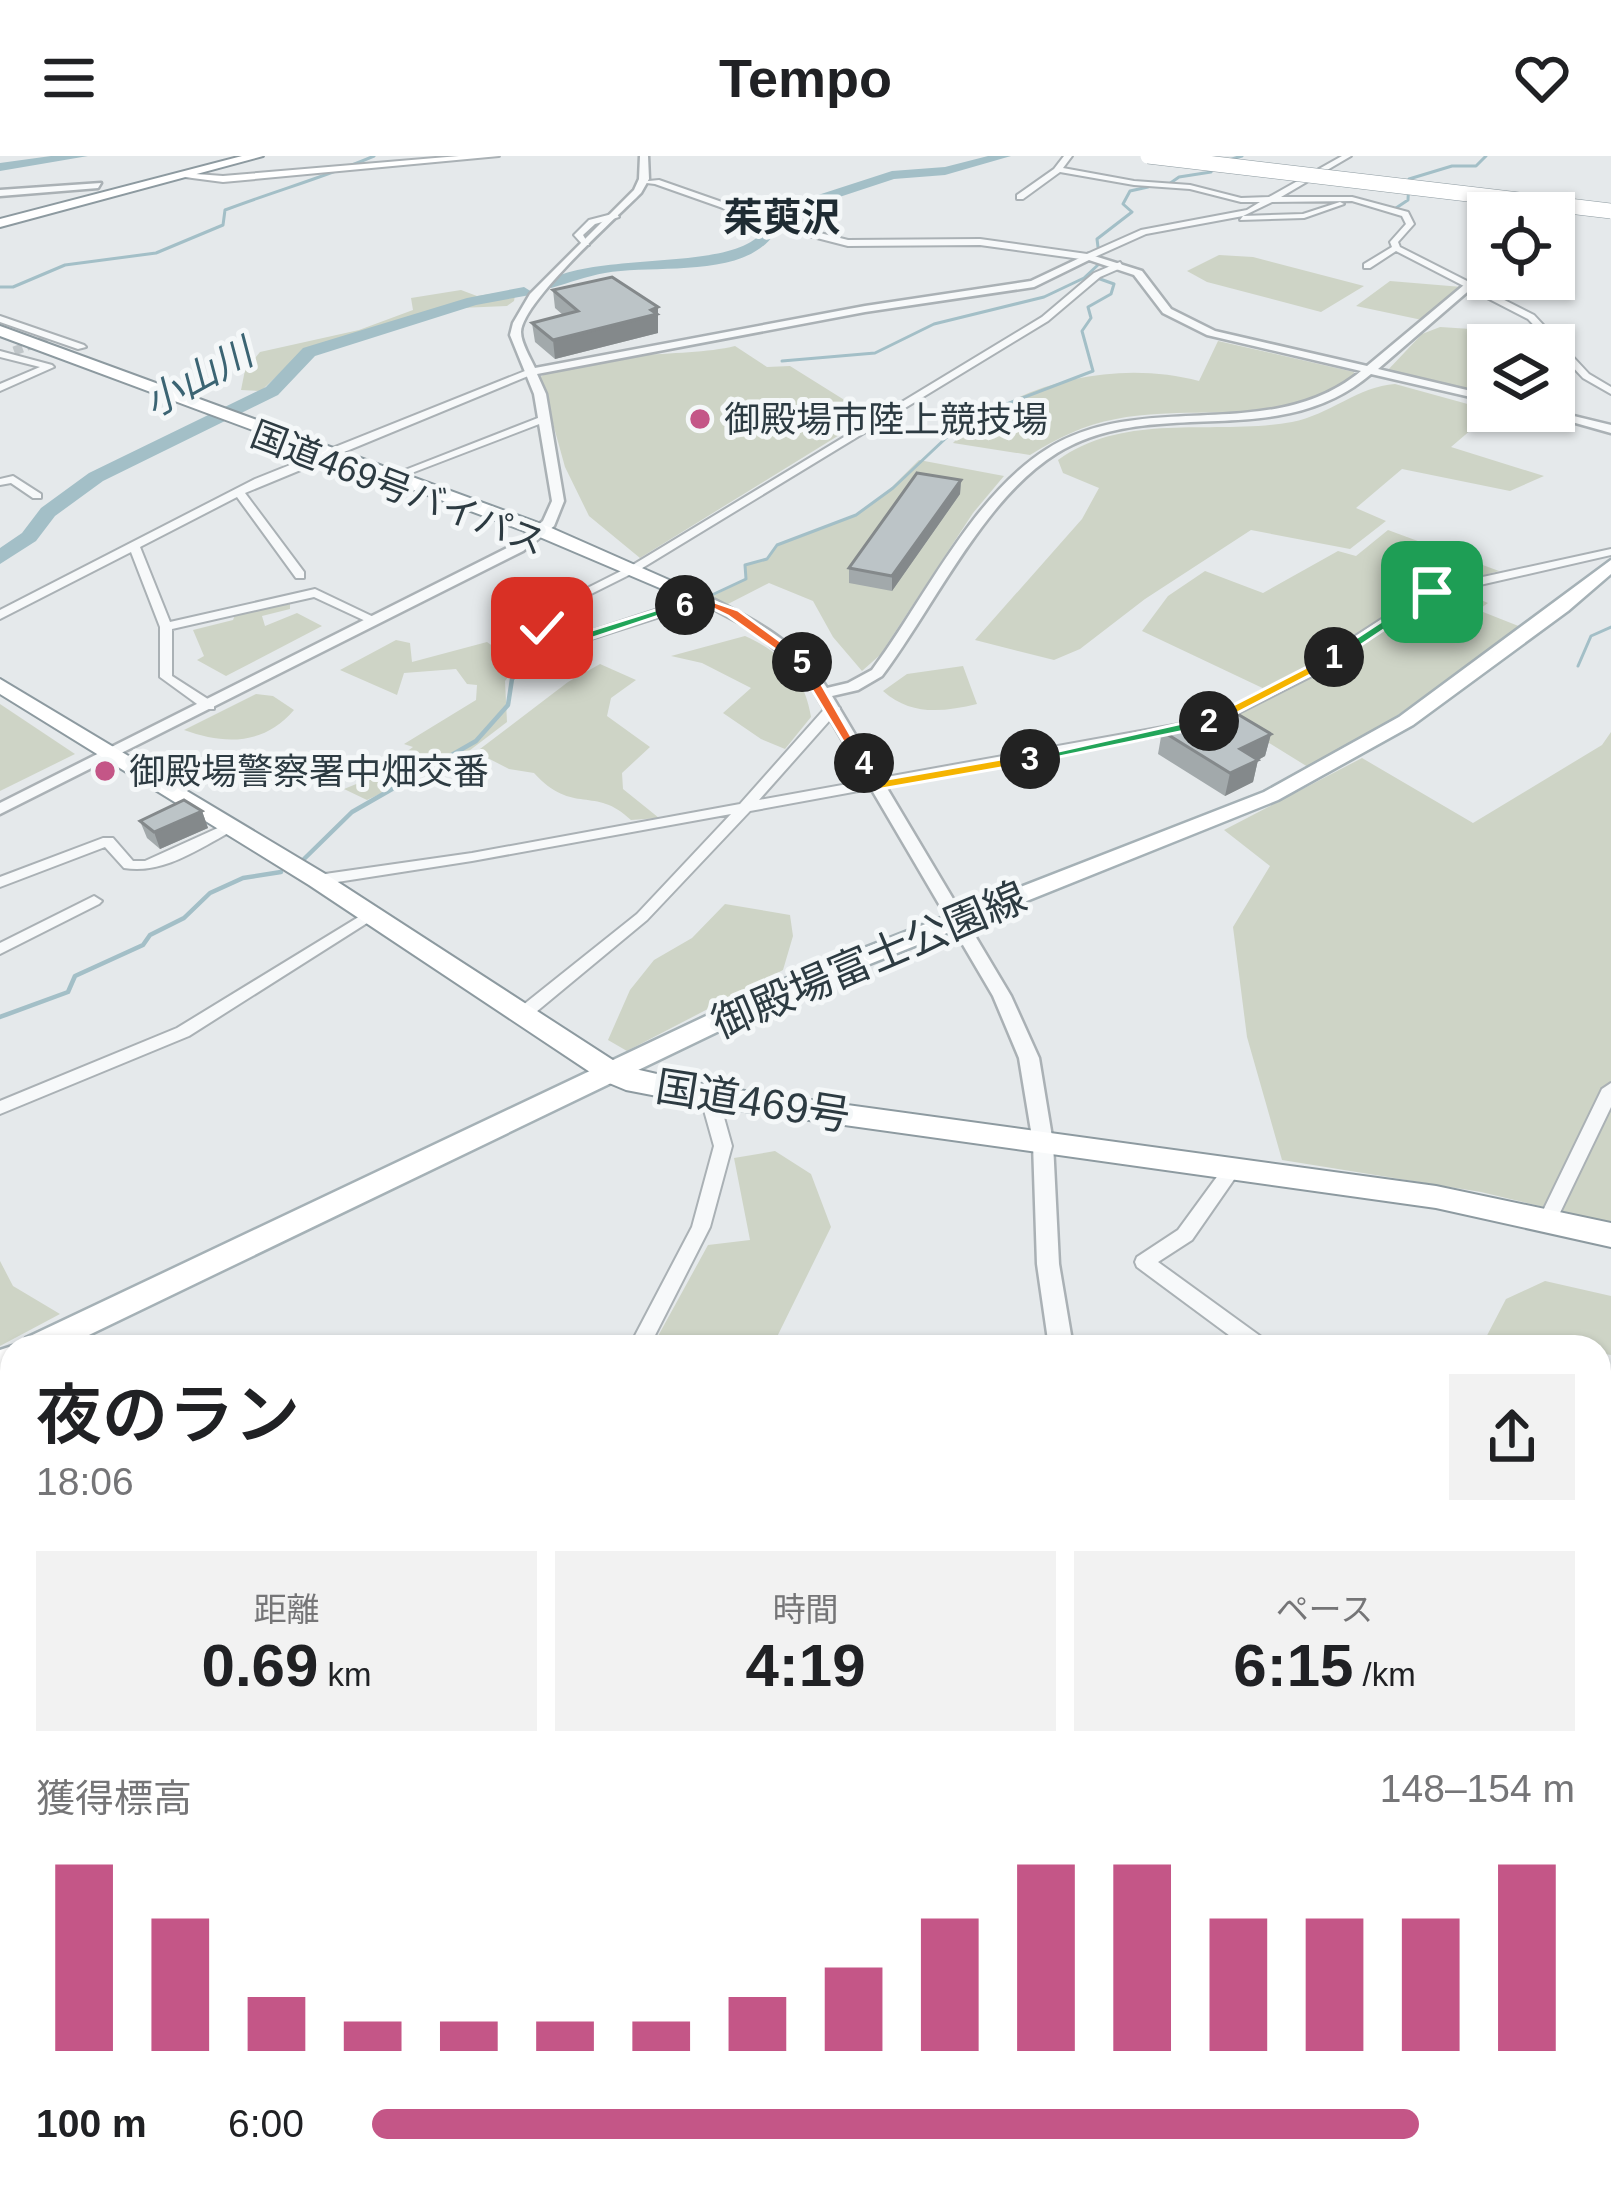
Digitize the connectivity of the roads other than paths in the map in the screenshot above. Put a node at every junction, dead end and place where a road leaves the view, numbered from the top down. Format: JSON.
{"nodes":[{"id":1,"x":257,"y":156,"type":"edge"},
{"id":2,"x":494,"y":156,"type":"edge"},
{"id":3,"x":644,"y":156,"type":"edge"},
{"id":4,"x":1068,"y":156,"type":"edge"},
{"id":5,"x":1148,"y":156,"type":"edge"},
{"id":6,"x":1183,"y":156,"type":"edge"},
{"id":7,"x":1347,"y":156,"type":"edge"},
{"id":8,"x":1059,"y":169,"type":"junction"},
{"id":9,"x":182,"y":176,"type":"junction"},
{"id":10,"x":642,"y":182,"type":"junction"},
{"id":11,"x":90,"y":191,"type":"junction"},
{"id":12,"x":0,"y":193,"type":"edge"},
{"id":13,"x":1354,"y":195,"type":"junction"},
{"id":14,"x":1020,"y":197,"type":"dead end"},
{"id":15,"x":1268,"y":201,"type":"junction"},
{"id":16,"x":1611,"y":210,"type":"edge"},
{"id":17,"x":1232,"y":219,"type":"junction"},
{"id":18,"x":0,"y":223,"type":"edge"},
{"id":19,"x":1396,"y":248,"type":"junction"},
{"id":20,"x":1088,"y":257,"type":"junction"},
{"id":21,"x":1120,"y":265,"type":"junction"},
{"id":22,"x":1367,"y":266,"type":"dead end"},
{"id":23,"x":1467,"y":286,"type":"edge"},
{"id":24,"x":1467,"y":288,"type":"edge"},
{"id":25,"x":1495,"y":300,"type":"edge"},
{"id":26,"x":0,"y":319,"type":"edge"},
{"id":27,"x":3,"y":346,"type":"edge"},
{"id":28,"x":81,"y":347,"type":"dead end"},
{"id":29,"x":1367,"y":371,"type":"junction"},
{"id":30,"x":530,"y":372,"type":"junction"},
{"id":31,"x":0,"y":388,"type":"edge"},
{"id":32,"x":1611,"y":391,"type":"edge"},
{"id":33,"x":1467,"y":393,"type":"edge"},
{"id":34,"x":543,"y":419,"type":"junction"},
{"id":35,"x":1575,"y":420,"type":"edge"},
{"id":36,"x":1611,"y":429,"type":"edge"},
{"id":37,"x":323,"y":455,"type":"junction"},
{"id":38,"x":392,"y":477,"type":"junction"},
{"id":39,"x":0,"y":482,"type":"edge"},
{"id":40,"x":238,"y":492,"type":"junction"},
{"id":41,"x":37,"y":496,"type":"dead end"},
{"id":42,"x":537,"y":535,"type":"junction"},
{"id":43,"x":134,"y":546,"type":"junction"},
{"id":44,"x":1611,"y":552,"type":"edge"},
{"id":45,"x":1611,"y":565,"type":"edge"},
{"id":46,"x":628,"y":571,"type":"junction"},
{"id":47,"x":300,"y":574,"type":"dead end"},
{"id":48,"x":701,"y":599,"type":"junction"},
{"id":49,"x":0,"y":615,"type":"edge"},
{"id":50,"x":376,"y":621,"type":"junction"},
{"id":51,"x":166,"y":627,"type":"junction"},
{"id":52,"x":0,"y":685,"type":"edge"},
{"id":53,"x":829,"y":700,"type":"junction"},
{"id":54,"x":208,"y":706,"type":"junction"},
{"id":55,"x":111,"y":753,"type":"junction"},
{"id":56,"x":876,"y":786,"type":"junction"},
{"id":57,"x":0,"y":808,"type":"edge"},
{"id":58,"x":744,"y":808,"type":"junction"},
{"id":59,"x":231,"y":826,"type":"junction"},
{"id":60,"x":317,"y":880,"type":"junction"},
{"id":61,"x":0,"y":882,"type":"edge"},
{"id":62,"x":94,"y":901,"type":"dead end"},
{"id":63,"x":370,"y":915,"type":"junction"},
{"id":64,"x":953,"y":919,"type":"junction"},
{"id":65,"x":0,"y":949,"type":"edge"},
{"id":66,"x":524,"y":1013,"type":"junction"},
{"id":67,"x":613,"y":1072,"type":"junction"},
{"id":68,"x":1611,"y":1089,"type":"edge"},
{"id":69,"x":709,"y":1096,"type":"junction"},
{"id":70,"x":0,"y":1108,"type":"edge"},
{"id":71,"x":1043,"y":1143,"type":"junction"},
{"id":72,"x":1233,"y":1168,"type":"junction"},
{"id":73,"x":1547,"y":1221,"type":"junction"},
{"id":74,"x":1611,"y":1235,"type":"edge"},
{"id":75,"x":61,"y":1335,"type":"edge"},
{"id":76,"x":645,"y":1335,"type":"edge"},
{"id":77,"x":1058,"y":1335,"type":"edge"},
{"id":78,"x":1244,"y":1335,"type":"edge"}],
"edges":[{"from":1,"to":9,"type":"highway"},
{"from":2,"to":9,"type":"main road"},
{"from":3,"to":10,"type":"street"},
{"from":4,"to":8,"type":"street"},
{"from":5,"to":16,"type":"highway","bridge":true},
{"from":6,"to":16,"type":"highway","bridge":true},
{"from":7,"to":15,"type":"street"},
{"from":8,"to":14,"type":"street"},
{"from":8,"to":15,"type":"street"},
{"from":9,"to":11,"type":"highway"},
{"from":10,"to":20,"type":"street"},
{"from":10,"to":30,"type":"street"},
{"from":11,"to":12,"type":"street"},
{"from":11,"to":18,"type":"highway"},
{"from":13,"to":15,"type":"street"},
{"from":13,"to":17,"type":"street"},
{"from":13,"to":19,"type":"street"},
{"from":15,"to":17,"type":"street"},
{"from":17,"to":20,"type":"street"},
{"from":19,"to":22,"type":"street"},
{"from":19,"to":23,"type":"street"},
{"from":20,"to":21,"type":"street"},
{"from":20,"to":30,"type":"street"},
{"from":21,"to":29,"type":"street"},
{"from":21,"to":46,"type":"street"},
{"from":24,"to":29,"type":"street"},
{"from":25,"to":32,"type":"street"},
{"from":26,"to":28,"type":"street"},
{"from":27,"to":31,"type":"street"},
{"from":27,"to":37,"type":"highway","name":"国道469号バイパス"},
{"from":29,"to":33,"type":"street"},
{"from":29,"to":53,"type":"street"},
{"from":30,"to":34,"type":"street"},
{"from":30,"to":37,"type":"street"},
{"from":34,"to":38,"type":"street"},
{"from":34,"to":42,"type":"street"},
{"from":35,"to":36,"type":"street"},
{"from":37,"to":38,"type":"highway","name":"国道469号バイパス"},
{"from":37,"to":40,"type":"street"},
{"from":37,"to":42,"type":"highway","name":"国道469号バイパス"},
{"from":38,"to":42,"type":"highway","name":"国道469号バイパス"},
{"from":39,"to":41,"type":"street"},
{"from":40,"to":43,"type":"street"},
{"from":40,"to":47,"type":"street"},
{"from":42,"to":46,"type":"highway","name":"国道469号バイパス"},
{"from":42,"to":50,"type":"street"},
{"from":43,"to":49,"type":"street"},
{"from":43,"to":51,"type":"street"},
{"from":44,"to":56,"type":"street"},
{"from":45,"to":64,"type":"main road","name":"御殿場富士公園線"},
{"from":46,"to":48,"type":"highway","name":"国道469号バイパス"},
{"from":46,"to":48,"type":"street"},
{"from":48,"to":53,"type":"street"},
{"from":50,"to":51,"type":"street"},
{"from":50,"to":54,"type":"street"},
{"from":51,"to":54,"type":"street"},
{"from":52,"to":55,"type":"highway","name":"国道469号"},
{"from":53,"to":56,"type":"street"},
{"from":53,"to":58,"type":"street"},
{"from":54,"to":55,"type":"street"},
{"from":55,"to":57,"type":"street"},
{"from":55,"to":59,"type":"highway","name":"国道469号"},
{"from":56,"to":58,"type":"street"},
{"from":56,"to":64,"type":"street"},
{"from":58,"to":60,"type":"street"},
{"from":58,"to":66,"type":"street"},
{"from":59,"to":60,"type":"highway","name":"国道469号"},
{"from":59,"to":61,"type":"street"},
{"from":60,"to":63,"type":"highway","name":"国道469号"},
{"from":62,"to":65,"type":"street"},
{"from":63,"to":66,"type":"highway","name":"国道469号"},
{"from":63,"to":70,"type":"street"},
{"from":64,"to":67,"type":"main road","name":"御殿場富士公園線"},
{"from":64,"to":71,"type":"street"},
{"from":66,"to":67,"type":"highway","name":"国道469号"},
{"from":67,"to":69,"type":"highway","name":"国道469号"},
{"from":67,"to":75,"type":"main road","name":"御殿場富士公園線"},
{"from":68,"to":73,"type":"street"},
{"from":69,"to":71,"type":"highway","name":"国道469号"},
{"from":69,"to":76,"type":"street"},
{"from":71,"to":72,"type":"highway","name":"国道469号"},
{"from":71,"to":77,"type":"street"},
{"from":72,"to":73,"type":"highway","name":"国道469号"},
{"from":72,"to":78,"type":"street"},
{"from":73,"to":74,"type":"highway","name":"国道469号"}]}
